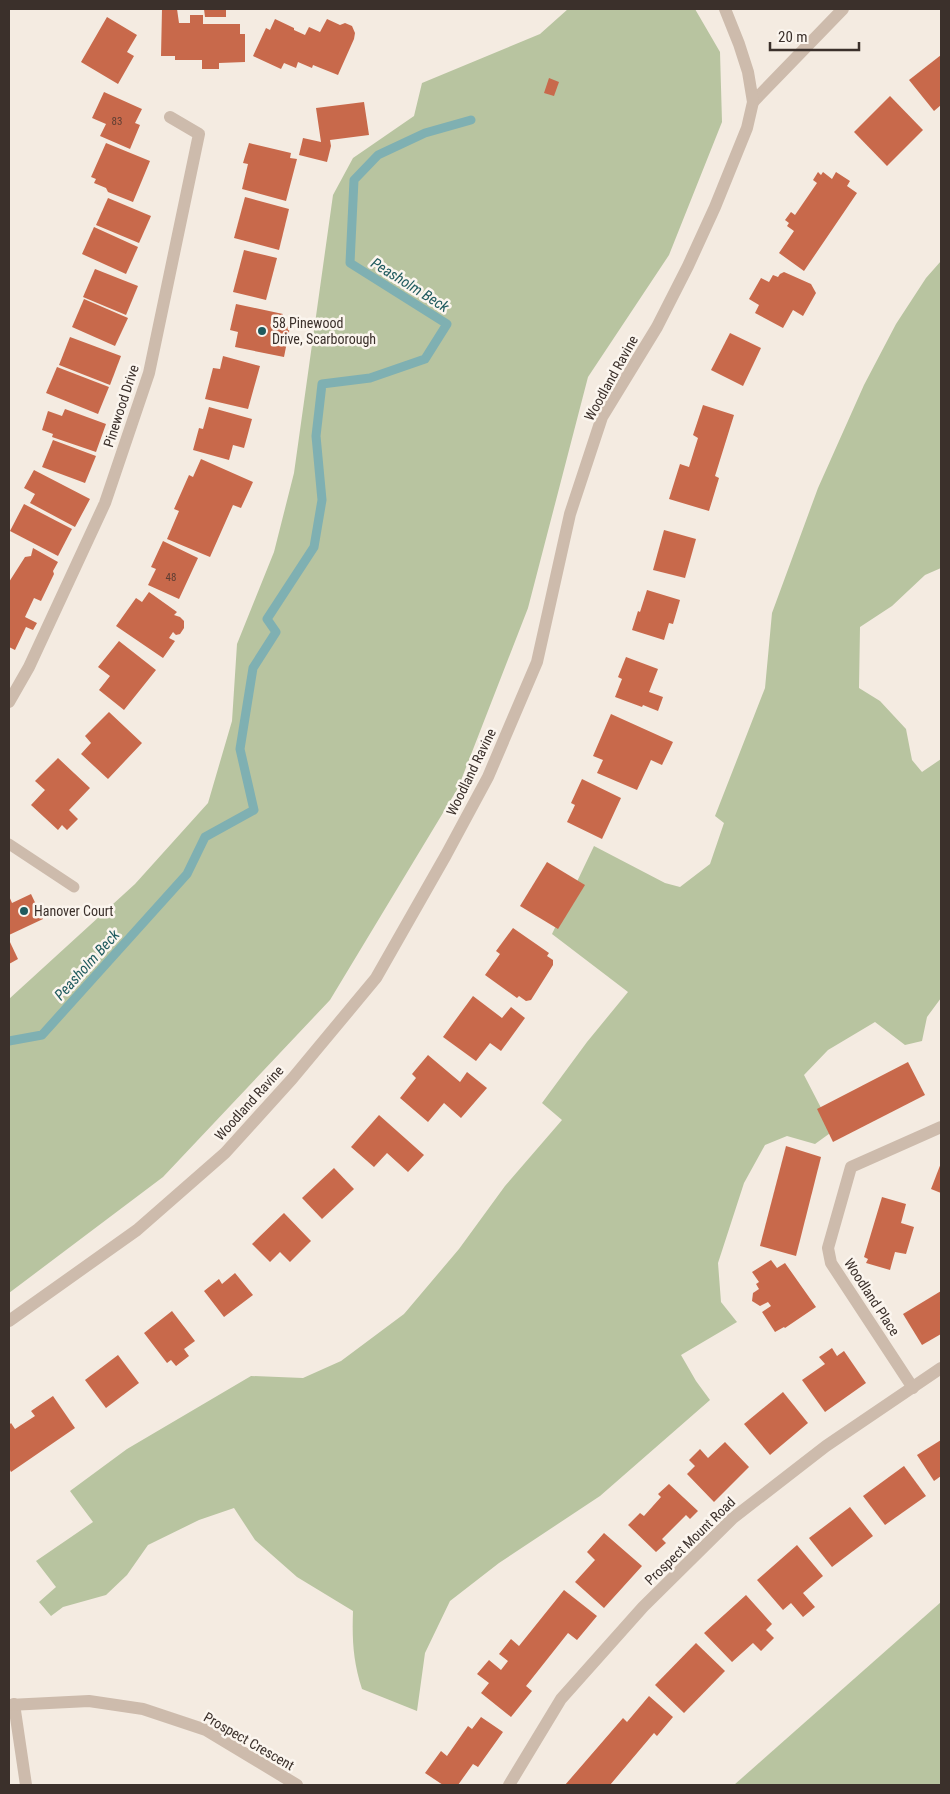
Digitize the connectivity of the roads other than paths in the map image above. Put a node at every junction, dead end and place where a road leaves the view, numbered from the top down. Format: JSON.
{"nodes":[{"id":1,"x":725,"y":9,"type":"edge"},
{"id":2,"x":844,"y":9,"type":"edge"},
{"id":3,"x":753,"y":102,"type":"junction"},
{"id":4,"x":170,"y":117,"type":"dead end"},
{"id":5,"x":9,"y":702,"type":"edge"},
{"id":6,"x":9,"y":844,"type":"edge"},
{"id":7,"x":74,"y":887,"type":"dead end"},
{"id":8,"x":941,"y":1127,"type":"edge"},
{"id":9,"x":9,"y":1321,"type":"edge"},
{"id":10,"x":941,"y":1368,"type":"edge"},
{"id":11,"x":913,"y":1388,"type":"junction"},
{"id":12,"x":12,"y":1704,"type":"edge"},
{"id":13,"x":26,"y":1785,"type":"edge"},
{"id":14,"x":297,"y":1785,"type":"edge"},
{"id":15,"x":509,"y":1785,"type":"edge"}],
"edges":[{"from":1,"to":3,"type":"street","name":"Woodland Ravine"},
{"from":2,"to":3,"type":"street"},
{"from":3,"to":9,"type":"street","name":"Woodland Ravine"},
{"from":4,"to":5,"type":"street","name":"Pinewood Drive"},
{"from":6,"to":7,"type":"lane"},
{"from":8,"to":11,"type":"street","name":"Woodland Place"},
{"from":10,"to":11,"type":"street","name":"Prospect Mount Road"},
{"from":11,"to":15,"type":"street","name":"Prospect Mount Road"},
{"from":12,"to":13,"type":"street"},
{"from":12,"to":14,"type":"street","name":"Prospect Crescent"}]}
